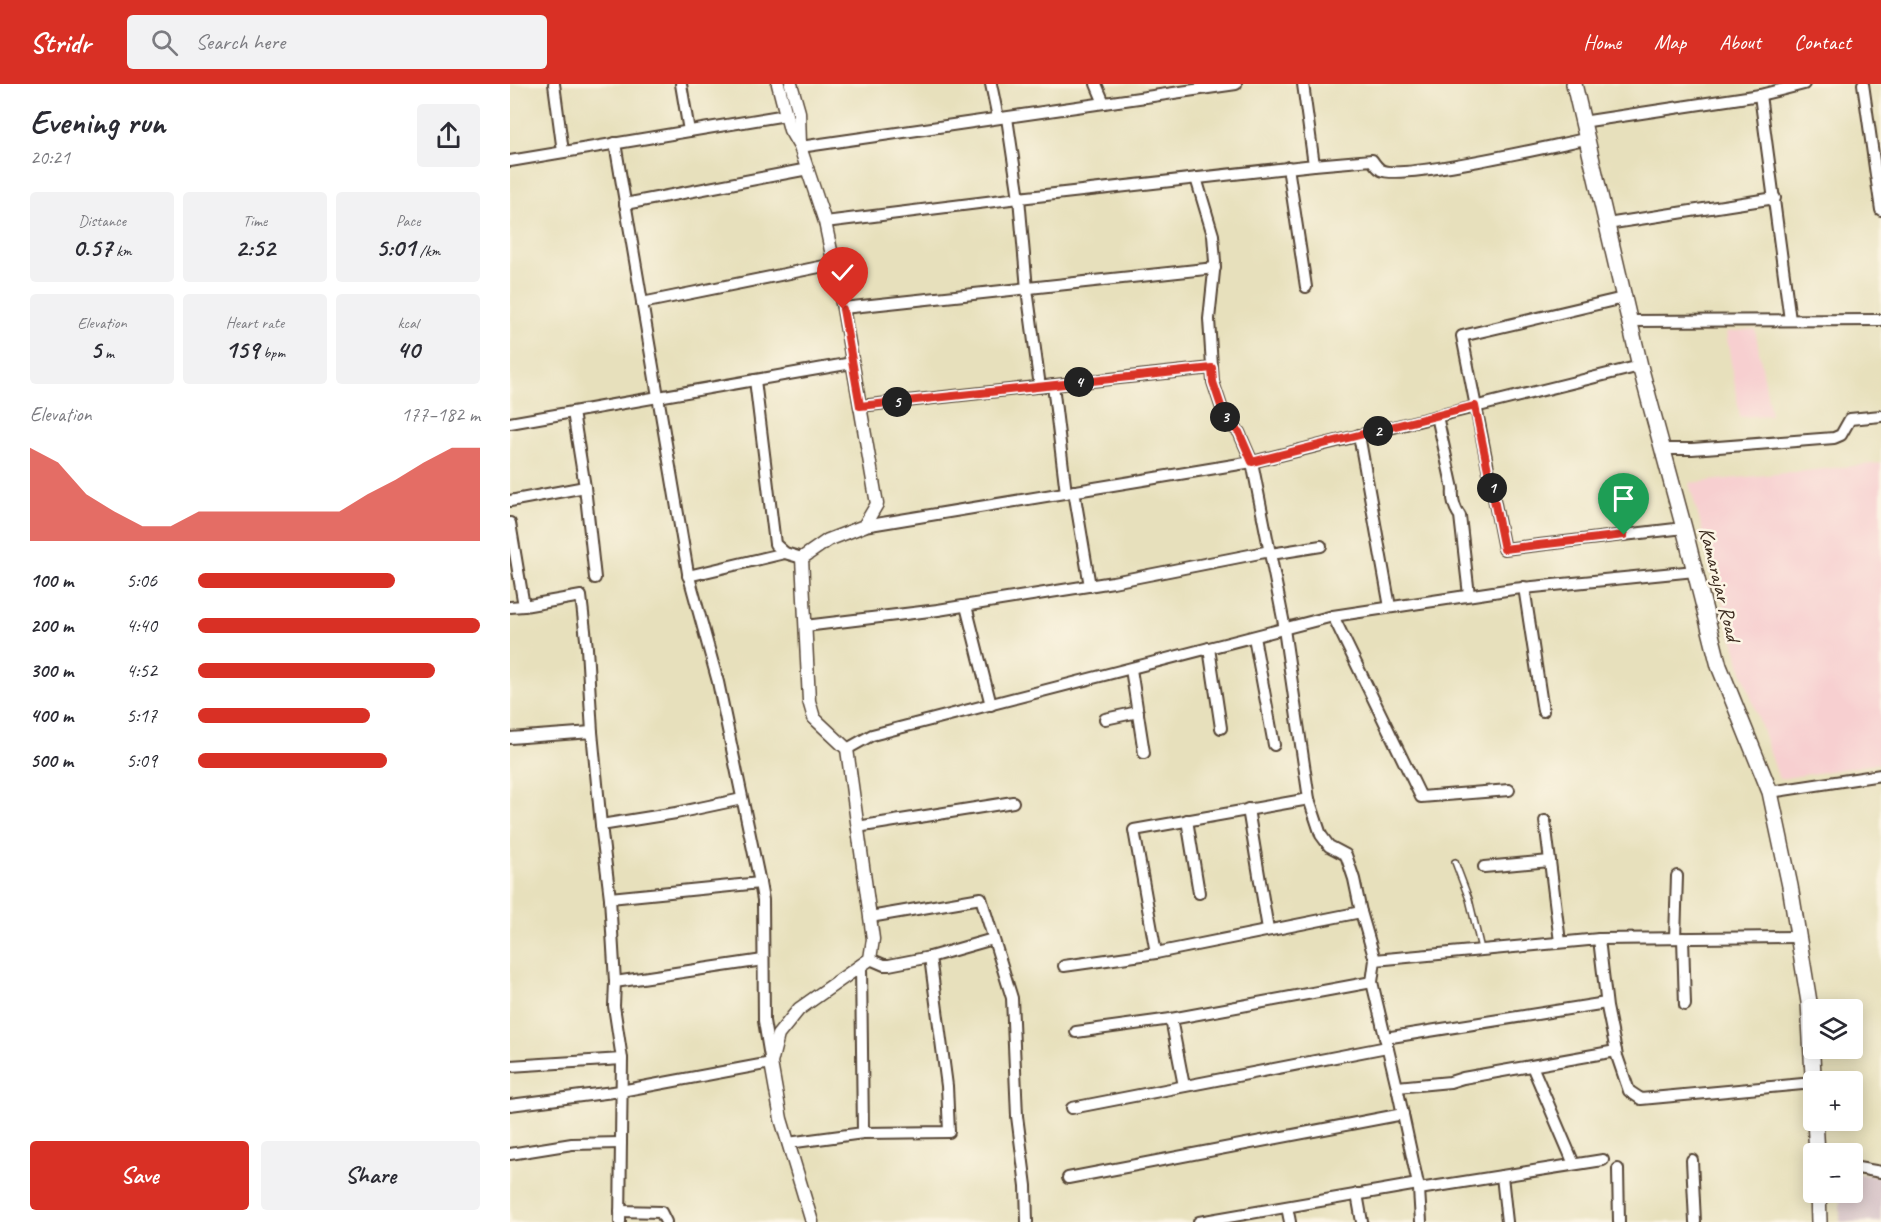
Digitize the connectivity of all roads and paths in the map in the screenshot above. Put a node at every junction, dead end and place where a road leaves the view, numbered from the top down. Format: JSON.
{"nodes":[{"id":1,"x":554,"y":84,"type":"edge"},
{"id":2,"x":681,"y":84,"type":"edge"},
{"id":3,"x":777,"y":84,"type":"edge"},
{"id":4,"x":791,"y":84,"type":"edge"},
{"id":5,"x":991,"y":84,"type":"edge"},
{"id":6,"x":1096,"y":84,"type":"edge"},
{"id":7,"x":1236,"y":84,"type":"edge"},
{"id":8,"x":1303,"y":84,"type":"edge"},
{"id":9,"x":1574,"y":84,"type":"edge"},
{"id":10,"x":1804,"y":84,"type":"edge"},
{"id":11,"x":1863,"y":84,"type":"edge"},
{"id":12,"x":1760,"y":95,"type":"junction"},
{"id":13,"x":1104,"y":103,"type":"junction"},
{"id":14,"x":786,"y":115,"type":"junction"},
{"id":15,"x":1003,"y":118,"type":"junction"},
{"id":16,"x":1582,"y":122,"type":"junction"},
{"id":17,"x":689,"y":131,"type":"junction"},
{"id":18,"x":1875,"y":132,"type":"edge"},
{"id":19,"x":1586,"y":139,"type":"junction"},
{"id":20,"x":615,"y":143,"type":"junction"},
{"id":21,"x":800,"y":147,"type":"junction"},
{"id":22,"x":563,"y":152,"type":"junction"},
{"id":23,"x":510,"y":161,"type":"edge"},
{"id":24,"x":1314,"y":165,"type":"junction"},
{"id":25,"x":1288,"y":167,"type":"junction"},
{"id":26,"x":808,"y":169,"type":"junction"},
{"id":27,"x":1196,"y":178,"type":"junction"},
{"id":28,"x":1019,"y":198,"type":"junction"},
{"id":29,"x":1775,"y":198,"type":"junction"},
{"id":30,"x":625,"y":204,"type":"junction"},
{"id":31,"x":1881,"y":210,"type":"edge"},
{"id":32,"x":825,"y":222,"type":"junction"},
{"id":33,"x":1606,"y":224,"type":"junction"},
{"id":34,"x":834,"y":264,"type":"junction"},
{"id":35,"x":1215,"y":268,"type":"junction"},
{"id":36,"x":1306,"y":287,"type":"dead end"},
{"id":37,"x":1027,"y":289,"type":"junction"},
{"id":38,"x":1623,"y":298,"type":"junction"},
{"id":39,"x":642,"y":303,"type":"junction"},
{"id":40,"x":843,"y":309,"type":"junction"},
{"id":41,"x":1790,"y":320,"type":"junction"},
{"id":42,"x":1881,"y":320,"type":"edge"},
{"id":43,"x":1629,"y":321,"type":"junction"},
{"id":44,"x":852,"y":363,"type":"junction"},
{"id":45,"x":1640,"y":366,"type":"junction"},
{"id":46,"x":1212,"y":368,"type":"junction"},
{"id":47,"x":755,"y":380,"type":"junction"},
{"id":48,"x":1053,"y":385,"type":"junction"},
{"id":49,"x":1040,"y":387,"type":"junction"},
{"id":50,"x":658,"y":397,"type":"junction"},
{"id":51,"x":860,"y":406,"type":"junction"},
{"id":52,"x":1475,"y":406,"type":"junction"},
{"id":53,"x":573,"y":412,"type":"junction"},
{"id":54,"x":1437,"y":416,"type":"junction"},
{"id":55,"x":1881,"y":416,"type":"edge"},
{"id":56,"x":510,"y":423,"type":"edge"},
{"id":57,"x":1359,"y":435,"type":"junction"},
{"id":58,"x":1663,"y":449,"type":"junction"},
{"id":59,"x":1252,"y":462,"type":"junction"},
{"id":60,"x":585,"y":487,"type":"junction"},
{"id":61,"x":1070,"y":492,"type":"junction"},
{"id":62,"x":510,"y":501,"type":"edge"},
{"id":63,"x":510,"y":523,"type":"edge"},
{"id":64,"x":864,"y":526,"type":"junction"},
{"id":65,"x":1684,"y":528,"type":"junction"},
{"id":66,"x":1321,"y":546,"type":"dead end"},
{"id":67,"x":785,"y":553,"type":"junction"},
{"id":68,"x":1270,"y":553,"type":"junction"},
{"id":69,"x":802,"y":558,"type":"junction"},
{"id":70,"x":1695,"y":571,"type":"junction"},
{"id":71,"x":688,"y":576,"type":"junction"},
{"id":72,"x":595,"y":578,"type":"dead end"},
{"id":73,"x":1090,"y":586,"type":"junction"},
{"id":74,"x":1524,"y":587,"type":"junction"},
{"id":75,"x":1469,"y":595,"type":"junction"},
{"id":76,"x":524,"y":606,"type":"junction"},
{"id":77,"x":966,"y":606,"type":"junction"},
{"id":78,"x":510,"y":607,"type":"edge"},
{"id":79,"x":1389,"y":607,"type":"junction"},
{"id":80,"x":1333,"y":616,"type":"junction"},
{"id":81,"x":805,"y":626,"type":"junction"},
{"id":82,"x":1284,"y":629,"type":"junction"},
{"id":83,"x":1254,"y":637,"type":"junction"},
{"id":84,"x":1209,"y":648,"type":"junction"},
{"id":85,"x":1131,"y":669,"type":"junction"},
{"id":86,"x":991,"y":705,"type":"junction"},
{"id":87,"x":1543,"y":711,"type":"dead end"},
{"id":88,"x":1138,"y":712,"type":"junction"},
{"id":89,"x":1106,"y":719,"type":"dead end"},
{"id":90,"x":1221,"y":728,"type":"dead end"},
{"id":91,"x":592,"y":732,"type":"junction"},
{"id":92,"x":510,"y":738,"type":"edge"},
{"id":93,"x":1274,"y":746,"type":"dead end"},
{"id":94,"x":847,"y":750,"type":"junction"},
{"id":95,"x":1144,"y":753,"type":"dead end"},
{"id":96,"x":1881,"y":775,"type":"edge"},
{"id":97,"x":1509,"y":790,"type":"dead end"},
{"id":98,"x":1770,"y":792,"type":"junction"},
{"id":99,"x":742,"y":799,"type":"junction"},
{"id":100,"x":1310,"y":799,"type":"junction"},
{"id":101,"x":1013,"y":802,"type":"dead end"},
{"id":102,"x":1248,"y":809,"type":"junction"},
{"id":103,"x":1187,"y":820,"type":"junction"},
{"id":104,"x":1545,"y":821,"type":"dead end"},
{"id":105,"x":601,"y":825,"type":"junction"},
{"id":106,"x":857,"y":827,"type":"junction"},
{"id":107,"x":1550,"y":861,"type":"junction"},
{"id":108,"x":1455,"y":862,"type":"dead end"},
{"id":109,"x":1484,"y":867,"type":"dead end"},
{"id":110,"x":1677,"y":876,"type":"dead end"},
{"id":111,"x":760,"y":884,"type":"junction"},
{"id":112,"x":1199,"y":893,"type":"dead end"},
{"id":113,"x":610,"y":898,"type":"junction"},
{"id":114,"x":1361,"y":912,"type":"junction"},
{"id":115,"x":870,"y":917,"type":"junction"},
{"id":116,"x":1268,"y":929,"type":"junction"},
{"id":117,"x":1798,"y":937,"type":"junction"},
{"id":118,"x":1679,"y":938,"type":"junction"},
{"id":119,"x":993,"y":939,"type":"junction"},
{"id":120,"x":1599,"y":939,"type":"junction"},
{"id":121,"x":1560,"y":942,"type":"junction"},
{"id":122,"x":1481,"y":949,"type":"junction"},
{"id":123,"x":1156,"y":953,"type":"junction"},
{"id":124,"x":930,"y":957,"type":"junction"},
{"id":125,"x":763,"y":960,"type":"junction"},
{"id":126,"x":1375,"y":960,"type":"junction"},
{"id":127,"x":866,"y":962,"type":"junction"},
{"id":128,"x":1064,"y":966,"type":"dead end"},
{"id":129,"x":615,"y":982,"type":"junction"},
{"id":130,"x":1372,"y":982,"type":"junction"},
{"id":131,"x":1606,"y":1003,"type":"junction"},
{"id":132,"x":1685,"y":1005,"type":"dead end"},
{"id":133,"x":1171,"y":1019,"type":"junction"},
{"id":134,"x":1076,"y":1032,"type":"dead end"},
{"id":135,"x":1386,"y":1042,"type":"junction"},
{"id":136,"x":1616,"y":1051,"type":"junction"},
{"id":137,"x":622,"y":1059,"type":"junction"},
{"id":138,"x":771,"y":1063,"type":"junction"},
{"id":139,"x":510,"y":1066,"type":"edge"},
{"id":140,"x":1532,"y":1066,"type":"junction"},
{"id":141,"x":1812,"y":1071,"type":"edge"},
{"id":142,"x":1803,"y":1084,"type":"edge"},
{"id":143,"x":1184,"y":1086,"type":"junction"},
{"id":144,"x":1396,"y":1087,"type":"junction"},
{"id":145,"x":621,"y":1091,"type":"junction"},
{"id":146,"x":510,"y":1105,"type":"edge"},
{"id":147,"x":1072,"y":1108,"type":"dead end"},
{"id":148,"x":1402,"y":1114,"type":"junction"},
{"id":149,"x":862,"y":1133,"type":"junction"},
{"id":150,"x":621,"y":1143,"type":"junction"},
{"id":151,"x":788,"y":1143,"type":"junction"},
{"id":152,"x":510,"y":1154,"type":"edge"},
{"id":153,"x":1603,"y":1160,"type":"dead end"},
{"id":154,"x":1692,"y":1160,"type":"dead end"},
{"id":155,"x":1574,"y":1164,"type":"junction"},
{"id":156,"x":1618,"y":1169,"type":"dead end"},
{"id":157,"x":1863,"y":1169,"type":"edge"},
{"id":158,"x":1881,"y":1172,"type":"edge"},
{"id":159,"x":1502,"y":1176,"type":"junction"},
{"id":160,"x":1068,"y":1178,"type":"dead end"},
{"id":161,"x":1418,"y":1186,"type":"junction"},
{"id":162,"x":1357,"y":1194,"type":"junction"},
{"id":163,"x":1818,"y":1203,"type":"edge"},
{"id":164,"x":1287,"y":1207,"type":"junction"},
{"id":165,"x":620,"y":1216,"type":"edge"},
{"id":166,"x":1217,"y":1220,"type":"edge"},
{"id":167,"x":666,"y":1222,"type":"edge"},
{"id":168,"x":812,"y":1222,"type":"edge"},
{"id":169,"x":1027,"y":1222,"type":"edge"},
{"id":170,"x":1199,"y":1222,"type":"edge"},
{"id":171,"x":1290,"y":1222,"type":"edge"},
{"id":172,"x":1362,"y":1222,"type":"edge"},
{"id":173,"x":1421,"y":1222,"type":"edge"},
{"id":174,"x":1507,"y":1222,"type":"edge"},
{"id":175,"x":1619,"y":1222,"type":"edge"},
{"id":176,"x":1695,"y":1222,"type":"edge"},
{"id":177,"x":1819,"y":1222,"type":"edge"}],
"edges":[{"from":1,"to":22,"type":"street"},
{"from":2,"to":17,"type":"street"},
{"from":3,"to":14,"type":"street"},
{"from":4,"to":21,"type":"street"},
{"from":5,"to":15,"type":"street"},
{"from":6,"to":13,"type":"street"},
{"from":7,"to":13,"type":"street"},
{"from":8,"to":24,"type":"street"},
{"from":9,"to":16,"type":"main road","name":"Kamarajar Road"},
{"from":10,"to":12,"type":"street"},
{"from":11,"to":18,"type":"street"},
{"from":12,"to":16,"type":"street"},
{"from":12,"to":29,"type":"street"},
{"from":13,"to":15,"type":"street"},
{"from":14,"to":17,"type":"street"},
{"from":14,"to":21,"type":"street"},
{"from":15,"to":21,"type":"street"},
{"from":15,"to":28,"type":"street"},
{"from":16,"to":19,"type":"main road","name":"Kamarajar Road"},
{"from":17,"to":20,"type":"street"},
{"from":18,"to":31,"type":"street"},
{"from":19,"to":24,"type":"street"},
{"from":19,"to":33,"type":"main road","name":"Kamarajar Road"},
{"from":20,"to":22,"type":"street"},
{"from":20,"to":30,"type":"street"},
{"from":21,"to":26,"type":"street"},
{"from":22,"to":23,"type":"street"},
{"from":24,"to":25,"type":"street"},
{"from":25,"to":27,"type":"street"},
{"from":25,"to":36,"type":"street"},
{"from":26,"to":30,"type":"street"},
{"from":26,"to":32,"type":"street"},
{"from":27,"to":28,"type":"street"},
{"from":27,"to":35,"type":"street"},
{"from":28,"to":32,"type":"street"},
{"from":28,"to":37,"type":"street"},
{"from":29,"to":33,"type":"street"},
{"from":29,"to":41,"type":"street"},
{"from":30,"to":39,"type":"street"},
{"from":32,"to":34,"type":"street"},
{"from":33,"to":38,"type":"main road","name":"Kamarajar Road"},
{"from":34,"to":39,"type":"street"},
{"from":34,"to":40,"type":"street"},
{"from":35,"to":37,"type":"street"},
{"from":35,"to":46,"type":"street"},
{"from":37,"to":40,"type":"street"},
{"from":37,"to":49,"type":"street"},
{"from":38,"to":43,"type":"main road","name":"Kamarajar Road"},
{"from":38,"to":52,"type":"street"},
{"from":39,"to":50,"type":"street"},
{"from":40,"to":44,"type":"street"},
{"from":41,"to":42,"type":"street"},
{"from":41,"to":43,"type":"street"},
{"from":43,"to":45,"type":"main road","name":"Kamarajar Road"},
{"from":44,"to":47,"type":"street"},
{"from":44,"to":51,"type":"street"},
{"from":45,"to":52,"type":"street"},
{"from":45,"to":58,"type":"main road","name":"Kamarajar Road"},
{"from":46,"to":48,"type":"street"},
{"from":46,"to":59,"type":"street"},
{"from":47,"to":50,"type":"street"},
{"from":47,"to":67,"type":"street"},
{"from":48,"to":49,"type":"street"},
{"from":48,"to":61,"type":"street"},
{"from":49,"to":51,"type":"street"},
{"from":50,"to":53,"type":"street"},
{"from":50,"to":71,"type":"street"},
{"from":51,"to":64,"type":"street"},
{"from":52,"to":54,"type":"street"},
{"from":52,"to":65,"type":"street"},
{"from":53,"to":56,"type":"street"},
{"from":53,"to":60,"type":"street"},
{"from":54,"to":57,"type":"street"},
{"from":54,"to":75,"type":"street"},
{"from":55,"to":58,"type":"street"},
{"from":57,"to":59,"type":"street"},
{"from":57,"to":79,"type":"street"},
{"from":58,"to":65,"type":"main road","name":"Kamarajar Road"},
{"from":59,"to":61,"type":"street"},
{"from":59,"to":68,"type":"street"},
{"from":60,"to":62,"type":"street"},
{"from":60,"to":72,"type":"street"},
{"from":61,"to":64,"type":"street"},
{"from":61,"to":73,"type":"street"},
{"from":63,"to":76,"type":"street"},
{"from":64,"to":69,"type":"street"},
{"from":65,"to":70,"type":"main road","name":"Kamarajar Road"},
{"from":66,"to":68,"type":"street"},
{"from":67,"to":69,"type":"street"},
{"from":67,"to":71,"type":"street"},
{"from":68,"to":73,"type":"street"},
{"from":68,"to":82,"type":"street"},
{"from":69,"to":81,"type":"street"},
{"from":70,"to":74,"type":"street"},
{"from":70,"to":98,"type":"main road","name":"Kamarajar Road"},
{"from":71,"to":99,"type":"street"},
{"from":73,"to":77,"type":"street"},
{"from":74,"to":75,"type":"street"},
{"from":74,"to":87,"type":"street"},
{"from":75,"to":79,"type":"street"},
{"from":76,"to":78,"type":"street"},
{"from":76,"to":91,"type":"street"},
{"from":77,"to":81,"type":"street"},
{"from":77,"to":86,"type":"street"},
{"from":79,"to":80,"type":"street"},
{"from":80,"to":82,"type":"street"},
{"from":80,"to":97,"type":"street"},
{"from":81,"to":94,"type":"street"},
{"from":82,"to":83,"type":"street"},
{"from":82,"to":100,"type":"street"},
{"from":83,"to":84,"type":"street"},
{"from":83,"to":93,"type":"street"},
{"from":84,"to":85,"type":"street"},
{"from":84,"to":90,"type":"street"},
{"from":85,"to":86,"type":"street"},
{"from":85,"to":88,"type":"street"},
{"from":86,"to":94,"type":"street"},
{"from":88,"to":89,"type":"street"},
{"from":88,"to":95,"type":"street"},
{"from":91,"to":92,"type":"street"},
{"from":91,"to":105,"type":"street"},
{"from":94,"to":106,"type":"street"},
{"from":96,"to":98,"type":"street"},
{"from":98,"to":117,"type":"main road","name":"Kamarajar Road"},
{"from":99,"to":105,"type":"street"},
{"from":99,"to":111,"type":"street"},
{"from":100,"to":102,"type":"street"},
{"from":100,"to":114,"type":"street"},
{"from":101,"to":106,"type":"street"},
{"from":102,"to":103,"type":"street"},
{"from":102,"to":116,"type":"street"},
{"from":103,"to":112,"type":"street"},
{"from":103,"to":123,"type":"street"},
{"from":104,"to":107,"type":"street"},
{"from":105,"to":113,"type":"street"},
{"from":106,"to":115,"type":"street"},
{"from":107,"to":109,"type":"street"},
{"from":107,"to":121,"type":"street"},
{"from":108,"to":122,"type":"lane"},
{"from":110,"to":118,"type":"street"},
{"from":111,"to":113,"type":"street"},
{"from":111,"to":125,"type":"street"},
{"from":113,"to":129,"type":"street"},
{"from":114,"to":116,"type":"street"},
{"from":114,"to":126,"type":"street"},
{"from":115,"to":119,"type":"street"},
{"from":115,"to":127,"type":"street"},
{"from":116,"to":123,"type":"street"},
{"from":117,"to":118,"type":"street"},
{"from":117,"to":141,"type":"main road","name":"Kamarajar Road"},
{"from":118,"to":120,"type":"street"},
{"from":118,"to":132,"type":"street"},
{"from":119,"to":124,"type":"street"},
{"from":119,"to":169,"type":"street"},
{"from":120,"to":121,"type":"street"},
{"from":120,"to":131,"type":"street"},
{"from":121,"to":122,"type":"street"},
{"from":122,"to":126,"type":"street"},
{"from":123,"to":128,"type":"street"},
{"from":124,"to":127,"type":"street"},
{"from":124,"to":149,"type":"street"},
{"from":125,"to":129,"type":"street"},
{"from":125,"to":138,"type":"street"},
{"from":126,"to":130,"type":"street"},
{"from":127,"to":138,"type":"street"},
{"from":127,"to":149,"type":"street"},
{"from":129,"to":137,"type":"street"},
{"from":130,"to":133,"type":"street"},
{"from":130,"to":135,"type":"street"},
{"from":131,"to":135,"type":"street"},
{"from":131,"to":136,"type":"street"},
{"from":133,"to":134,"type":"street"},
{"from":133,"to":143,"type":"street"},
{"from":135,"to":143,"type":"street"},
{"from":135,"to":144,"type":"street"},
{"from":136,"to":140,"type":"street"},
{"from":136,"to":142,"type":"street"},
{"from":137,"to":139,"type":"street"},
{"from":137,"to":145,"type":"street"},
{"from":138,"to":145,"type":"street"},
{"from":138,"to":151,"type":"street"},
{"from":140,"to":144,"type":"street"},
{"from":140,"to":155,"type":"street"},
{"from":143,"to":147,"type":"street"},
{"from":144,"to":148,"type":"street"},
{"from":145,"to":146,"type":"street"},
{"from":145,"to":150,"type":"street"},
{"from":148,"to":160,"type":"street"},
{"from":148,"to":161,"type":"street"},
{"from":149,"to":151,"type":"street"},
{"from":150,"to":152,"type":"street"},
{"from":150,"to":165,"type":"street"},
{"from":151,"to":168,"type":"street"},
{"from":153,"to":155,"type":"street"},
{"from":154,"to":176,"type":"street"},
{"from":155,"to":159,"type":"street"},
{"from":156,"to":175,"type":"street"},
{"from":157,"to":158,"type":"street"},
{"from":159,"to":161,"type":"street"},
{"from":159,"to":174,"type":"street"},
{"from":161,"to":162,"type":"street"},
{"from":161,"to":173,"type":"street"},
{"from":162,"to":164,"type":"street"},
{"from":162,"to":172,"type":"street"},
{"from":163,"to":177,"type":"main road"},
{"from":164,"to":166,"type":"street"},
{"from":164,"to":171,"type":"street"},
{"from":165,"to":167,"type":"street"},
{"from":166,"to":170,"type":"street"}]}
